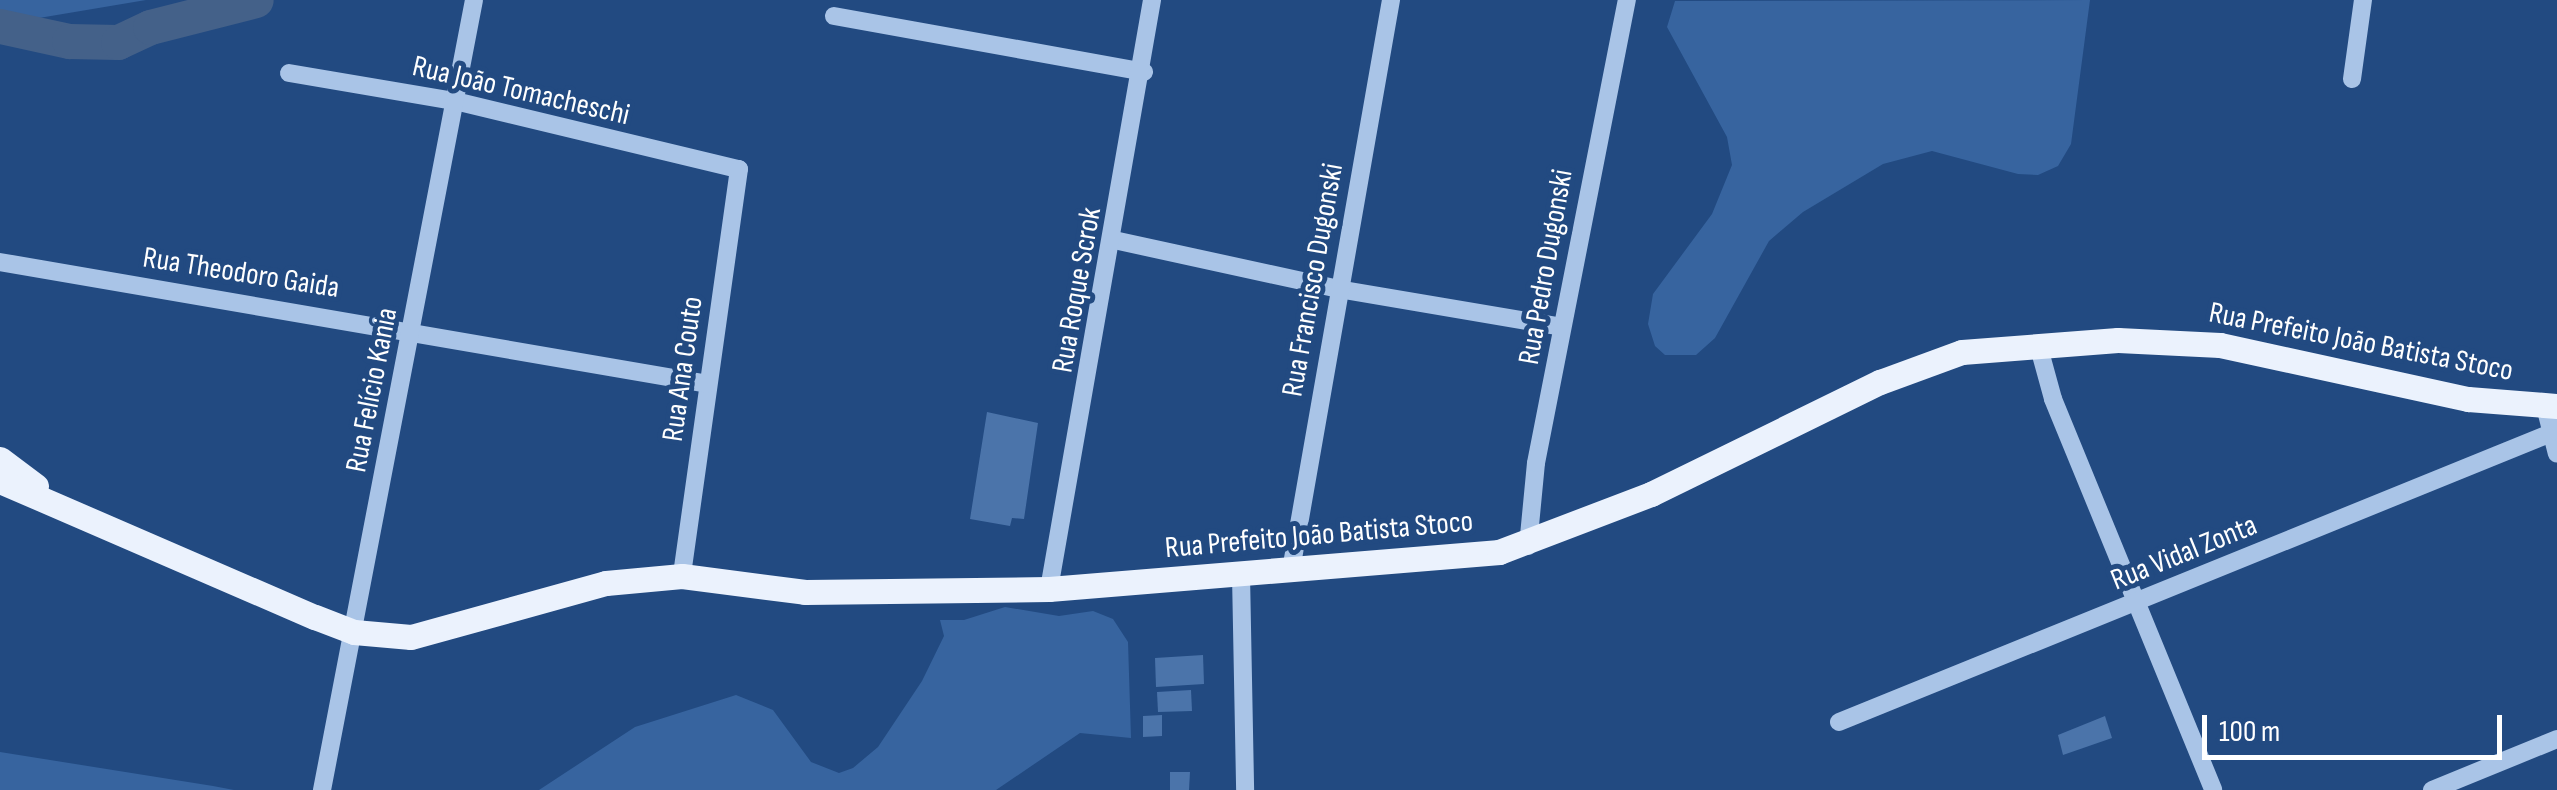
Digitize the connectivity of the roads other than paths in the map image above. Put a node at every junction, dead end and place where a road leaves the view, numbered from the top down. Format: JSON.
{"nodes":[{"id":1,"x":474,"y":0,"type":"edge"},
{"id":2,"x":1152,"y":0,"type":"edge"},
{"id":3,"x":1392,"y":0,"type":"edge"},
{"id":4,"x":1627,"y":0,"type":"edge"},
{"id":5,"x":2362,"y":0,"type":"edge"},
{"id":6,"x":834,"y":16,"type":"dead end"},
{"id":7,"x":1144,"y":72,"type":"junction"},
{"id":8,"x":289,"y":73,"type":"dead end"},
{"id":9,"x":2352,"y":79,"type":"dead end"},
{"id":10,"x":455,"y":101,"type":"junction"},
{"id":11,"x":739,"y":169,"type":"joint"},
{"id":12,"x":1114,"y":240,"type":"junction"},
{"id":13,"x":0,"y":262,"type":"edge"},
{"id":14,"x":1338,"y":289,"type":"junction"},
{"id":15,"x":1562,"y":327,"type":"junction"},
{"id":16,"x":412,"y":329,"type":"junction"},
{"id":17,"x":2038,"y":344,"type":"junction"},
{"id":18,"x":708,"y":384,"type":"junction"},
{"id":19,"x":2551,"y":406,"type":"edge"},
{"id":20,"x":2549,"y":434,"type":"junction"},
{"id":21,"x":2557,"y":454,"type":"edge"},
{"id":22,"x":0,"y":458,"type":"edge"},
{"id":23,"x":0,"y":481,"type":"edge"},
{"id":24,"x":72,"y":514,"type":"junction"},
{"id":25,"x":1528,"y":546,"type":"junction"},
{"id":26,"x":1291,"y":570,"type":"junction"},
{"id":27,"x":1241,"y":574,"type":"junction"},
{"id":28,"x":682,"y":576,"type":"junction"},
{"id":29,"x":1049,"y":589,"type":"junction"},
{"id":30,"x":2136,"y":602,"type":"junction"},
{"id":31,"x":354,"y":632,"type":"junction"},
{"id":32,"x":1840,"y":722,"type":"dead end"},
{"id":33,"x":2557,"y":739,"type":"edge"},
{"id":34,"x":322,"y":790,"type":"edge"},
{"id":35,"x":1244,"y":790,"type":"edge"},
{"id":36,"x":2213,"y":790,"type":"edge"},
{"id":37,"x":2432,"y":790,"type":"edge"}],
"edges":[{"from":1,"to":10,"type":"street","name":"Rua Felício Kania"},
{"from":2,"to":7,"type":"street","name":"Rua Roque Scrok"},
{"from":3,"to":14,"type":"street","name":"Rua Francisco Dugonski"},
{"from":4,"to":15,"type":"street","name":"Rua Pedro Dugonski"},
{"from":5,"to":9,"type":"street"},
{"from":6,"to":7,"type":"street"},
{"from":7,"to":12,"type":"street","name":"Rua Roque Scrok"},
{"from":8,"to":10,"type":"street","name":"Rua João Tomacheschi"},
{"from":10,"to":11,"type":"street","name":"Rua João Tomacheschi"},
{"from":10,"to":16,"type":"street","name":"Rua Felício Kania"},
{"from":11,"to":18,"type":"street","name":"Rua Ana Couto"},
{"from":12,"to":14,"type":"street"},
{"from":12,"to":29,"type":"street","name":"Rua Roque Scrok"},
{"from":13,"to":16,"type":"street","name":"Rua Theodoro Gaida"},
{"from":14,"to":15,"type":"street"},
{"from":14,"to":26,"type":"street","name":"Rua Francisco Dugonski"},
{"from":15,"to":25,"type":"street","name":"Rua Pedro Dugonski"},
{"from":16,"to":18,"type":"street","name":"Rua Theodoro Gaida"},
{"from":16,"to":31,"type":"street","name":"Rua Felício Kania"},
{"from":17,"to":19,"type":"main road","name":"Rua Prefeito João Batista Stoco"},
{"from":17,"to":25,"type":"main road","name":"Rua Prefeito João Batista Stoco"},
{"from":17,"to":30,"type":"street"},
{"from":18,"to":28,"type":"street","name":"Rua Ana Couto"},
{"from":19,"to":20,"type":"street"},
{"from":20,"to":21,"type":"street"},
{"from":20,"to":30,"type":"street","name":"Rua Vidal Zonta"},
{"from":22,"to":24,"type":"main road","name":"Rua Prefeito João Batista Stoco"},
{"from":23,"to":24,"type":"main road","name":"Rua Prefeito João Batista Stoco"},
{"from":24,"to":31,"type":"main road","name":"Rua Prefeito João Batista Stoco"},
{"from":25,"to":26,"type":"main road","name":"Rua Prefeito João Batista Stoco"},
{"from":26,"to":27,"type":"main road","name":"Rua Prefeito João Batista Stoco"},
{"from":27,"to":29,"type":"main road","name":"Rua Prefeito João Batista Stoco"},
{"from":27,"to":35,"type":"street"},
{"from":28,"to":29,"type":"main road","name":"Rua Prefeito João Batista Stoco"},
{"from":28,"to":31,"type":"main road","name":"Rua Prefeito João Batista Stoco"},
{"from":30,"to":32,"type":"street","name":"Rua Vidal Zonta"},
{"from":30,"to":36,"type":"street"},
{"from":31,"to":34,"type":"street","name":"Rua Felício Kania"},
{"from":33,"to":37,"type":"street"}]}
